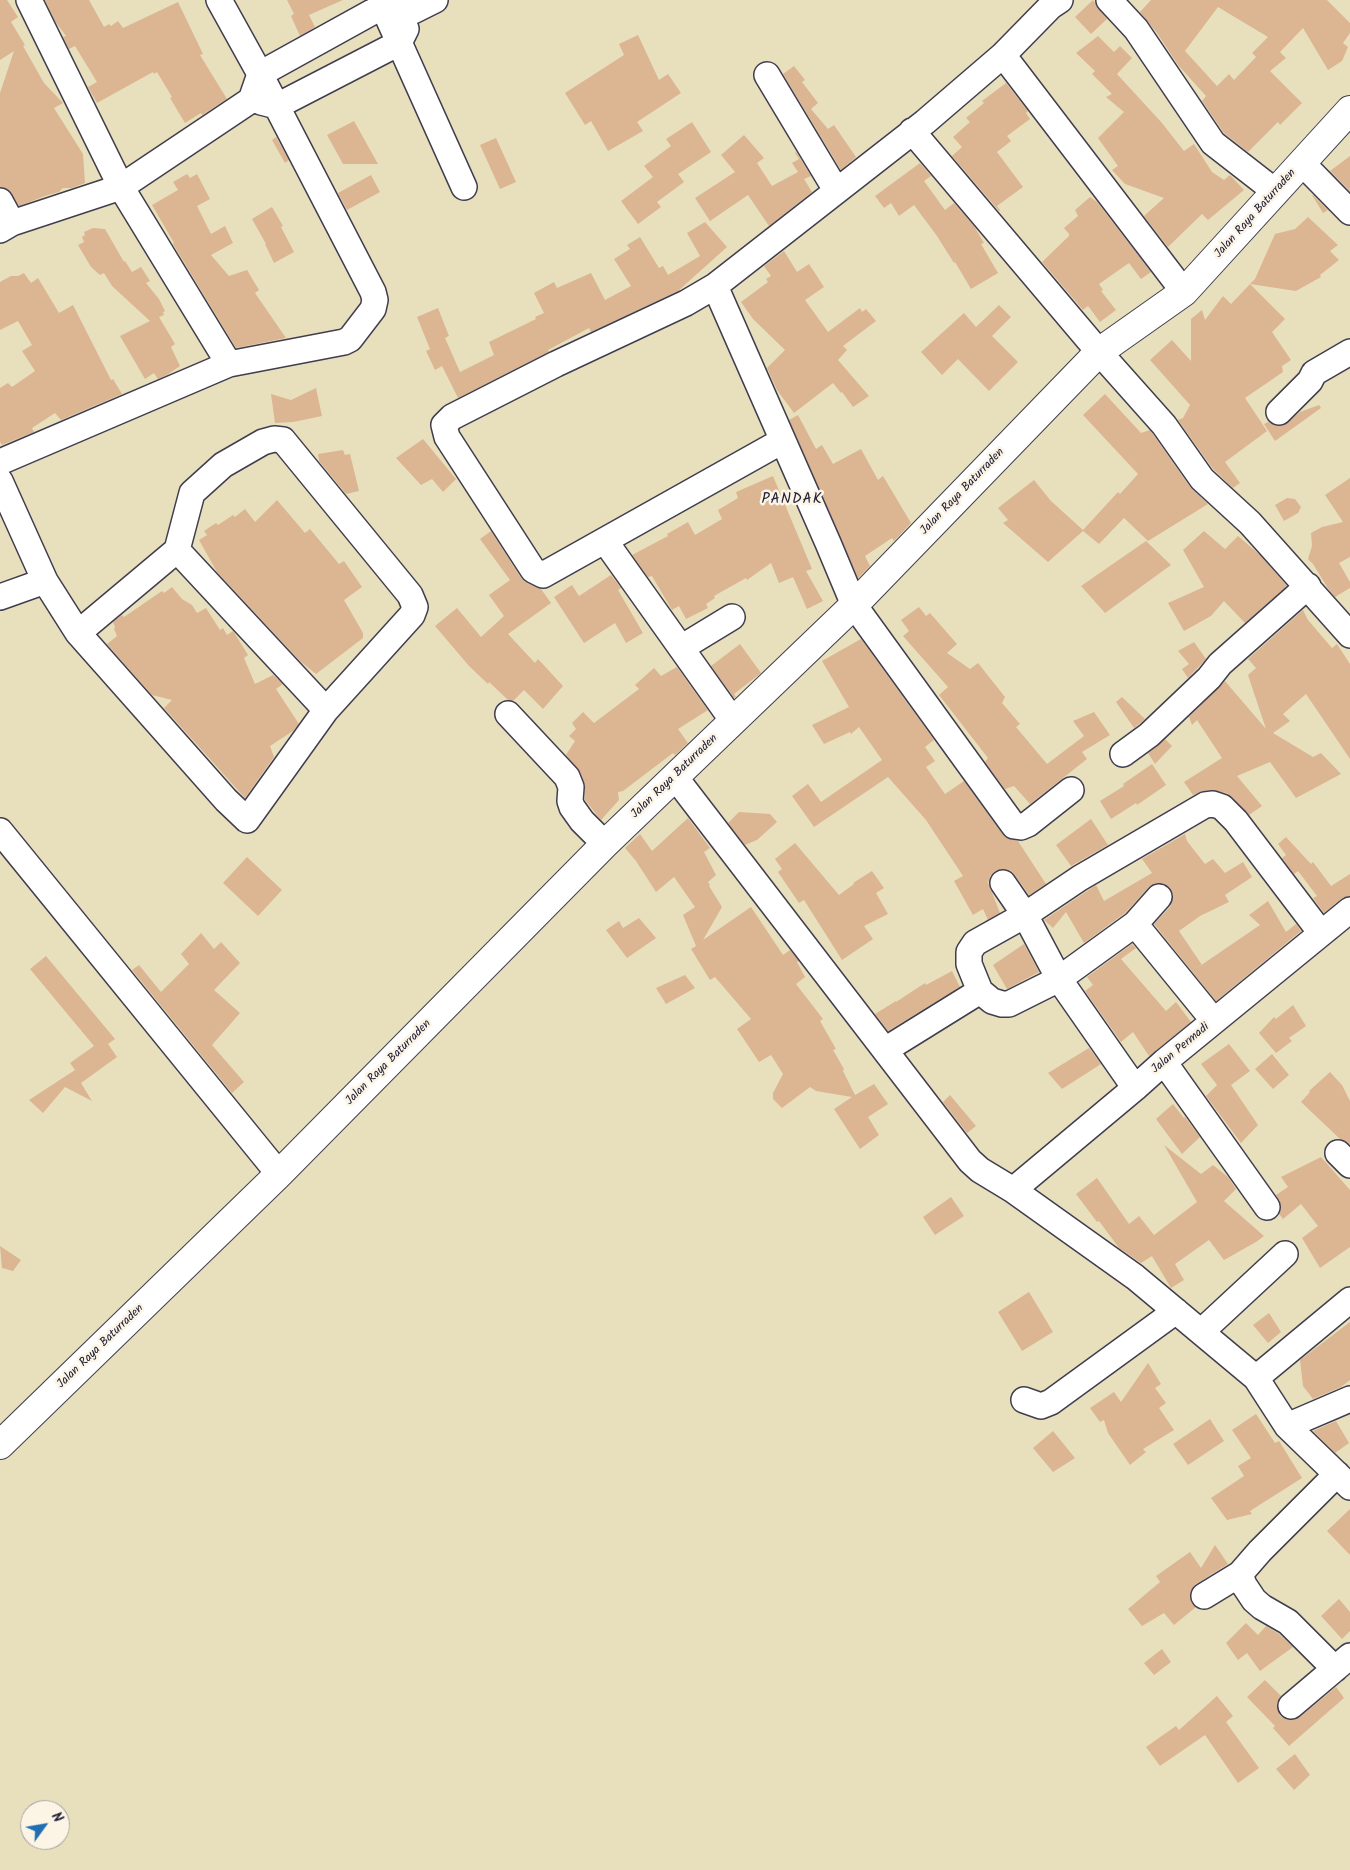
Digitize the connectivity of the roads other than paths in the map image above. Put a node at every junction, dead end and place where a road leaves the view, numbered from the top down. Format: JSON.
{"nodes":[{"id":1,"x":29,"y":0,"type":"edge"},
{"id":2,"x":219,"y":0,"type":"edge"},
{"id":3,"x":1060,"y":0,"type":"edge"},
{"id":4,"x":1109,"y":0,"type":"edge"},
{"id":5,"x":382,"y":3,"type":"edge"},
{"id":6,"x":424,"y":6,"type":"edge"},
{"id":7,"x":399,"y":43,"type":"junction"},
{"id":8,"x":1003,"y":55,"type":"junction"},
{"id":9,"x":260,"y":74,"type":"junction"},
{"id":10,"x":767,"y":75,"type":"dead end"},
{"id":11,"x":251,"y":100,"type":"junction"},
{"id":12,"x":277,"y":106,"type":"junction"},
{"id":13,"x":1350,"y":110,"type":"edge"},
{"id":14,"x":912,"y":132,"type":"junction"},
{"id":15,"x":1302,"y":164,"type":"junction"},
{"id":16,"x":464,"y":187,"type":"dead end"},
{"id":17,"x":121,"y":188,"type":"junction"},
{"id":18,"x":836,"y":190,"type":"junction"},
{"id":19,"x":1276,"y":192,"type":"junction"},
{"id":20,"x":0,"y":201,"type":"edge"},
{"id":21,"x":1350,"y":212,"type":"edge"},
{"id":22,"x":6,"y":226,"type":"edge"},
{"id":23,"x":715,"y":286,"type":"junction"},
{"id":24,"x":1184,"y":292,"type":"junction"},
{"id":25,"x":1099,"y":352,"type":"junction"},
{"id":26,"x":1350,"y":352,"type":"edge"},
{"id":27,"x":228,"y":364,"type":"junction"},
{"id":28,"x":1279,"y":412,"type":"dead end"},
{"id":29,"x":782,"y":441,"type":"junction"},
{"id":30,"x":0,"y":462,"type":"edge"},
{"id":31,"x":0,"y":481,"type":"edge"},
{"id":32,"x":605,"y":541,"type":"junction"},
{"id":33,"x":178,"y":550,"type":"junction"},
{"id":34,"x":45,"y":581,"type":"junction"},
{"id":35,"x":1308,"y":586,"type":"junction"},
{"id":36,"x":0,"y":597,"type":"edge"},
{"id":37,"x":854,"y":605,"type":"junction"},
{"id":38,"x":732,"y":618,"type":"dead end"},
{"id":39,"x":78,"y":633,"type":"junction"},
{"id":40,"x":1350,"y":635,"type":"edge"},
{"id":41,"x":681,"y":648,"type":"junction"},
{"id":42,"x":326,"y":710,"type":"junction"},
{"id":43,"x":508,"y":714,"type":"dead end"},
{"id":44,"x":734,"y":721,"type":"junction"},
{"id":45,"x":1123,"y":754,"type":"dead end"},
{"id":46,"x":675,"y":777,"type":"junction"},
{"id":47,"x":1071,"y":790,"type":"dead end"},
{"id":48,"x":0,"y":831,"type":"edge"},
{"id":49,"x":605,"y":844,"type":"junction"},
{"id":50,"x":1003,"y":883,"type":"dead end"},
{"id":51,"x":1158,"y":897,"type":"dead end"},
{"id":52,"x":1350,"y":910,"type":"edge"},
{"id":53,"x":1025,"y":914,"type":"junction"},
{"id":54,"x":1135,"y":924,"type":"junction"},
{"id":55,"x":1321,"y":933,"type":"junction"},
{"id":56,"x":1059,"y":979,"type":"junction"},
{"id":57,"x":980,"y":991,"type":"junction"},
{"id":58,"x":1214,"y":1021,"type":"junction"},
{"id":59,"x":885,"y":1050,"type":"junction"},
{"id":60,"x":1164,"y":1062,"type":"junction"},
{"id":61,"x":1135,"y":1088,"type":"junction"},
{"id":62,"x":279,"y":1174,"type":"junction"},
{"id":63,"x":1013,"y":1190,"type":"junction"},
{"id":64,"x":1268,"y":1207,"type":"dead end"},
{"id":65,"x":1285,"y":1254,"type":"dead end"},
{"id":66,"x":1350,"y":1300,"type":"edge"},
{"id":67,"x":1176,"y":1311,"type":"junction"},
{"id":68,"x":1200,"y":1332,"type":"junction"},
{"id":69,"x":1256,"y":1378,"type":"junction"},
{"id":70,"x":1350,"y":1399,"type":"edge"},
{"id":71,"x":1024,"y":1400,"type":"dead end"},
{"id":72,"x":1287,"y":1426,"type":"junction"},
{"id":73,"x":0,"y":1445,"type":"edge"},
{"id":74,"x":1343,"y":1480,"type":"edge"},
{"id":75,"x":1240,"y":1574,"type":"junction"},
{"id":76,"x":1204,"y":1596,"type":"dead end"},
{"id":77,"x":1343,"y":1663,"type":"edge"},
{"id":78,"x":1291,"y":1706,"type":"dead end"}],
"edges":[{"from":1,"to":17,"type":"street"},
{"from":2,"to":9,"type":"street"},
{"from":3,"to":8,"type":"street"},
{"from":4,"to":19,"type":"street"},
{"from":5,"to":6,"type":"street"},
{"from":5,"to":7,"type":"street"},
{"from":5,"to":9,"type":"street"},
{"from":6,"to":7,"type":"street"},
{"from":7,"to":12,"type":"street"},
{"from":7,"to":16,"type":"street"},
{"from":8,"to":14,"type":"street"},
{"from":8,"to":24,"type":"street"},
{"from":9,"to":11,"type":"street"},
{"from":9,"to":12,"type":"street"},
{"from":10,"to":18,"type":"street"},
{"from":11,"to":12,"type":"street"},
{"from":11,"to":17,"type":"street"},
{"from":12,"to":27,"type":"street"},
{"from":13,"to":15,"type":"main road","name":"Jalan Raya Baturraden"},
{"from":14,"to":18,"type":"street"},
{"from":14,"to":25,"type":"street"},
{"from":15,"to":19,"type":"main road","name":"Jalan Raya Baturraden"},
{"from":15,"to":21,"type":"street"},
{"from":17,"to":22,"type":"street"},
{"from":17,"to":27,"type":"street"},
{"from":18,"to":23,"type":"street"},
{"from":19,"to":24,"type":"main road","name":"Jalan Raya Baturraden"},
{"from":20,"to":22,"type":"street"},
{"from":23,"to":29,"type":"street"},
{"from":23,"to":32,"type":"street"},
{"from":24,"to":25,"type":"main road","name":"Jalan Raya Baturraden"},
{"from":25,"to":35,"type":"street"},
{"from":25,"to":37,"type":"main road","name":"Jalan Raya Baturraden"},
{"from":26,"to":28,"type":"street"},
{"from":27,"to":30,"type":"street"},
{"from":29,"to":32,"type":"street"},
{"from":29,"to":37,"type":"street"},
{"from":31,"to":34,"type":"street"},
{"from":32,"to":41,"type":"street"},
{"from":33,"to":39,"type":"street"},
{"from":33,"to":42,"type":"street"},
{"from":33,"to":42,"type":"street"},
{"from":34,"to":36,"type":"street"},
{"from":34,"to":39,"type":"street"},
{"from":35,"to":40,"type":"street"},
{"from":35,"to":45,"type":"street"},
{"from":37,"to":44,"type":"main road","name":"Jalan Raya Baturraden"},
{"from":37,"to":47,"type":"street"},
{"from":38,"to":41,"type":"street"},
{"from":39,"to":42,"type":"street"},
{"from":41,"to":44,"type":"street"},
{"from":43,"to":49,"type":"street"},
{"from":44,"to":46,"type":"main road","name":"Jalan Raya Baturraden"},
{"from":46,"to":49,"type":"main road","name":"Jalan Raya Baturraden"},
{"from":46,"to":59,"type":"street"},
{"from":48,"to":62,"type":"street"},
{"from":49,"to":62,"type":"main road","name":"Jalan Raya Baturraden"},
{"from":50,"to":53,"type":"street"},
{"from":51,"to":54,"type":"street"},
{"from":52,"to":55,"type":"street","name":"Jalan Permadi"},
{"from":53,"to":55,"type":"street"},
{"from":53,"to":56,"type":"street"},
{"from":53,"to":57,"type":"street"},
{"from":54,"to":56,"type":"street"},
{"from":54,"to":58,"type":"street"},
{"from":55,"to":58,"type":"street","name":"Jalan Permadi"},
{"from":56,"to":57,"type":"street"},
{"from":56,"to":61,"type":"street"},
{"from":57,"to":59,"type":"street"},
{"from":58,"to":60,"type":"street","name":"Jalan Permadi"},
{"from":59,"to":63,"type":"street"},
{"from":60,"to":61,"type":"street","name":"Jalan Permadi"},
{"from":60,"to":64,"type":"street"},
{"from":61,"to":63,"type":"street","name":"Jalan Permadi"},
{"from":62,"to":73,"type":"main road","name":"Jalan Raya Baturraden"},
{"from":63,"to":67,"type":"street"},
{"from":65,"to":68,"type":"street"},
{"from":66,"to":69,"type":"street"},
{"from":67,"to":68,"type":"street"},
{"from":67,"to":71,"type":"street"},
{"from":68,"to":69,"type":"street"},
{"from":69,"to":72,"type":"street"},
{"from":70,"to":72,"type":"street"},
{"from":72,"to":74,"type":"street"},
{"from":74,"to":75,"type":"street"},
{"from":75,"to":76,"type":"street"},
{"from":75,"to":77,"type":"street"},
{"from":77,"to":78,"type":"street"}]}
